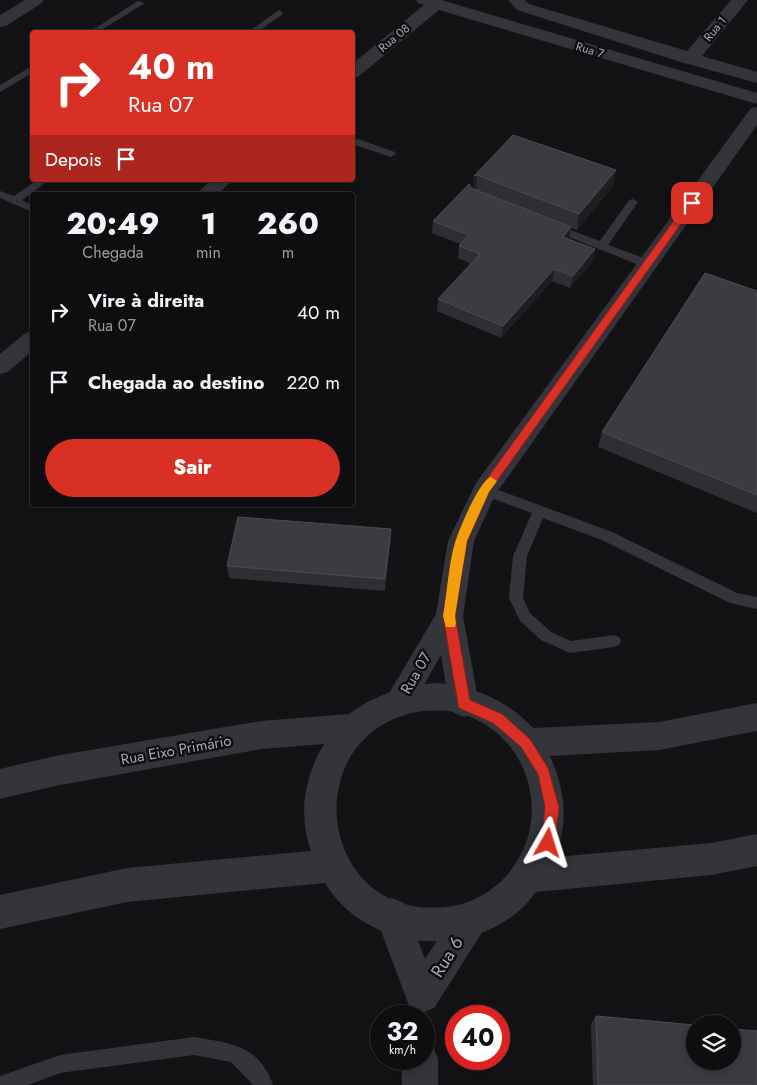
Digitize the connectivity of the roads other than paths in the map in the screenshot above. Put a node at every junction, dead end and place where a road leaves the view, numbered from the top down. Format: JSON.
{"nodes":[{"id":1,"x":36,"y":0,"type":"edge"},
{"id":2,"x":516,"y":0,"type":"edge"},
{"id":3,"x":562,"y":0,"type":"edge"},
{"id":4,"x":740,"y":0,"type":"edge"},
{"id":5,"x":430,"y":2,"type":"edge"},
{"id":6,"x":141,"y":3,"type":"dead end"},
{"id":7,"x":279,"y":13,"type":"dead end"},
{"id":8,"x":564,"y":20,"type":"junction"},
{"id":9,"x":0,"y":22,"type":"edge"},
{"id":10,"x":96,"y":30,"type":"edge"},
{"id":11,"x":255,"y":30,"type":"edge"},
{"id":12,"x":690,"y":59,"type":"junction"},
{"id":13,"x":30,"y":70,"type":"edge"},
{"id":14,"x":355,"y":70,"type":"edge"},
{"id":15,"x":757,"y":78,"type":"edge"},
{"id":16,"x":0,"y":89,"type":"edge"},
{"id":17,"x":757,"y":99,"type":"edge"},
{"id":18,"x":757,"y":112,"type":"edge"},
{"id":19,"x":355,"y":141,"type":"edge"},
{"id":20,"x":391,"y":154,"type":"dead end"},
{"id":21,"x":41,"y":182,"type":"edge"},
{"id":22,"x":221,"y":182,"type":"edge"},
{"id":23,"x":209,"y":192,"type":"edge"},
{"id":24,"x":0,"y":194,"type":"edge"},
{"id":25,"x":14,"y":201,"type":"junction"},
{"id":26,"x":633,"y":202,"type":"dead end"},
{"id":27,"x":30,"y":208,"type":"edge"},
{"id":28,"x":538,"y":221,"type":"edge"},
{"id":29,"x":602,"y":246,"type":"junction"},
{"id":30,"x":648,"y":264,"type":"junction"},
{"id":31,"x":30,"y":341,"type":"edge"},
{"id":32,"x":0,"y":366,"type":"edge"},
{"id":33,"x":485,"y":490,"type":"junction"},
{"id":34,"x":540,"y":510,"type":"junction"},
{"id":35,"x":757,"y":603,"type":"edge"},
{"id":36,"x":449,"y":616,"type":"junction"},
{"id":37,"x":614,"y":641,"type":"dead end"},
{"id":38,"x":398,"y":704,"type":"junction"},
{"id":39,"x":464,"y":704,"type":"junction"},
{"id":40,"x":757,"y":717,"type":"edge"},
{"id":41,"x":353,"y":728,"type":"junction"},
{"id":42,"x":526,"y":743,"type":"junction"},
{"id":43,"x":0,"y":784,"type":"edge"},
{"id":44,"x":757,"y":850,"type":"edge"},
{"id":45,"x":333,"y":866,"type":"junction"},
{"id":46,"x":533,"y":876,"type":"junction"},
{"id":47,"x":0,"y":912,"type":"edge"},
{"id":48,"x":392,"y":915,"type":"junction"},
{"id":49,"x":471,"y":919,"type":"junction"},
{"id":50,"x":422,"y":1005,"type":"edge"},
{"id":51,"x":423,"y":1005,"type":"edge"},
{"id":52,"x":420,"y":1070,"type":"edge"},
{"id":53,"x":0,"y":1085,"type":"edge"},
{"id":54,"x":263,"y":1085,"type":"edge"},
{"id":55,"x":420,"y":1085,"type":"edge"}],
"edges":[{"from":1,"to":9,"type":"street"},
{"from":2,"to":8,"type":"street"},
{"from":3,"to":8,"type":"street"},
{"from":4,"to":12,"type":"street","name":"Rua 1"},
{"from":5,"to":14,"type":"street","name":"Rua 08"},
{"from":5,"to":17,"type":"street","name":"Rua 7"},
{"from":6,"to":10,"type":"lane"},
{"from":7,"to":11,"type":"lane"},
{"from":8,"to":12,"type":"street"},
{"from":12,"to":15,"type":"street"},
{"from":13,"to":16,"type":"lane"},
{"from":18,"to":30,"type":"street","name":"Rua 07"},
{"from":19,"to":20,"type":"lane"},
{"from":21,"to":25,"type":"lane"},
{"from":22,"to":23,"type":"street"},
{"from":24,"to":25,"type":"lane"},
{"from":25,"to":27,"type":"lane"},
{"from":26,"to":29,"type":"lane"},
{"from":28,"to":29,"type":"lane"},
{"from":29,"to":30,"type":"lane"},
{"from":30,"to":33,"type":"street","name":"Rua 07"},
{"from":31,"to":32,"type":"street"},
{"from":33,"to":34,"type":"lane"},
{"from":33,"to":36,"type":"street","name":"Rua 07"},
{"from":34,"to":35,"type":"lane"},
{"from":34,"to":37,"type":"lane"},
{"from":36,"to":38,"type":"street","name":"Rua 07"},
{"from":36,"to":39,"type":"street","name":"Rua 07"},
{"from":38,"to":39,"type":"street"},
{"from":38,"to":41,"type":"street"},
{"from":39,"to":42,"type":"street"},
{"from":40,"to":42,"type":"street"},
{"from":41,"to":43,"type":"street","name":"Rua Eixo Primário"},
{"from":41,"to":45,"type":"street"},
{"from":42,"to":46,"type":"street"},
{"from":44,"to":46,"type":"street"},
{"from":45,"to":47,"type":"street"},
{"from":45,"to":48,"type":"street"},
{"from":46,"to":49,"type":"street"},
{"from":48,"to":49,"type":"street"},
{"from":48,"to":50,"type":"street","name":"Rua 6"},
{"from":49,"to":51,"type":"street","name":"Rua 6"},
{"from":52,"to":55,"type":"street"},
{"from":53,"to":54,"type":"lane"}]}
